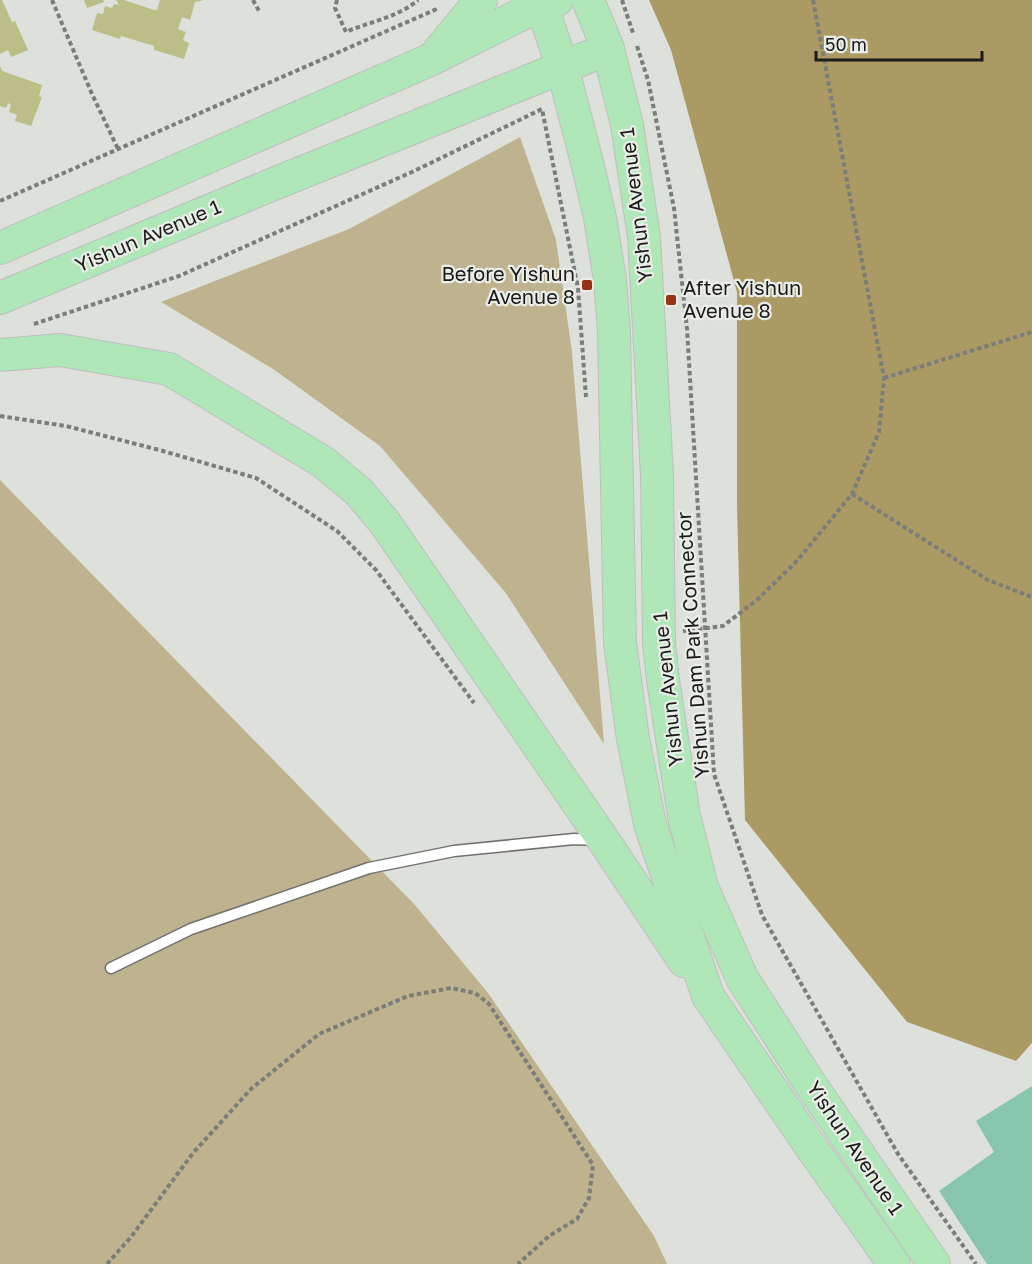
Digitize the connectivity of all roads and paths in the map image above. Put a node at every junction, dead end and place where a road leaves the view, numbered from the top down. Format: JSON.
{"nodes":[{"id":1,"x":52,"y":0,"type":"edge"},
{"id":2,"x":253,"y":0,"type":"edge"},
{"id":3,"x":337,"y":0,"type":"edge"},
{"id":4,"x":418,"y":0,"type":"edge"},
{"id":5,"x":481,"y":0,"type":"edge"},
{"id":6,"x":588,"y":0,"type":"edge"},
{"id":7,"x":622,"y":0,"type":"edge"},
{"id":8,"x":813,"y":0,"type":"edge"},
{"id":9,"x":546,"y":1,"type":"edge"},
{"id":10,"x":442,"y":5,"type":"dead end"},
{"id":11,"x":259,"y":11,"type":"dead end"},
{"id":12,"x":608,"y":49,"type":"junction"},
{"id":13,"x":432,"y":59,"type":"junction"},
{"id":14,"x":562,"y":66,"type":"junction"},
{"id":15,"x":118,"y":149,"type":"junction"},
{"id":16,"x":0,"y":201,"type":"edge"},
{"id":17,"x":0,"y":248,"type":"edge"},
{"id":18,"x":0,"y":298,"type":"edge"},
{"id":19,"x":33,"y":324,"type":"dead end"},
{"id":20,"x":1032,"y":332,"type":"edge"},
{"id":21,"x":0,"y":355,"type":"edge"},
{"id":22,"x":884,"y":378,"type":"junction"},
{"id":23,"x":587,"y":402,"type":"dead end"},
{"id":24,"x":0,"y":416,"type":"edge"},
{"id":25,"x":852,"y":494,"type":"junction"},
{"id":26,"x":1032,"y":597,"type":"edge"},
{"id":27,"x":705,"y":628,"type":"junction"},
{"id":28,"x":659,"y":639,"type":"junction"},
{"id":29,"x":620,"y":643,"type":"junction"},
{"id":30,"x":475,"y":704,"type":"dead end"},
{"id":31,"x":604,"y":841,"type":"junction"},
{"id":32,"x":111,"y":968,"type":"dead end"},
{"id":33,"x":708,"y":996,"type":"junction"},
{"id":34,"x":107,"y":1264,"type":"edge"},
{"id":35,"x":518,"y":1264,"type":"edge"},
{"id":36,"x":894,"y":1264,"type":"edge"},
{"id":37,"x":934,"y":1264,"type":"edge"},
{"id":38,"x":976,"y":1264,"type":"edge"}],
"edges":[{"from":1,"to":15,"type":"path"},
{"from":2,"to":11,"type":"path"},
{"from":3,"to":4,"type":"path"},
{"from":5,"to":13,"type":"main road"},
{"from":6,"to":12,"type":"main road","name":"Yishun Avenue 1"},
{"from":7,"to":27,"type":"path","name":"Yishun Dam Park Connector"},
{"from":8,"to":22,"type":"path"},
{"from":9,"to":13,"type":"main road","name":"Yishun Avenue 1"},
{"from":9,"to":14,"type":"main road","name":"Yishun Avenue 1"},
{"from":10,"to":15,"type":"path"},
{"from":12,"to":14,"type":"main road","name":"Yishun Avenue 1"},
{"from":12,"to":28,"type":"main road","name":"Yishun Avenue 1"},
{"from":13,"to":17,"type":"main road","name":"Yishun Avenue 1"},
{"from":14,"to":18,"type":"main road","name":"Yishun Avenue 1"},
{"from":14,"to":29,"type":"main road","name":"Yishun Avenue 1"},
{"from":15,"to":16,"type":"path"},
{"from":19,"to":23,"type":"path"},
{"from":20,"to":22,"type":"path"},
{"from":21,"to":31,"type":"main road"},
{"from":22,"to":25,"type":"path"},
{"from":24,"to":30,"type":"path"},
{"from":25,"to":26,"type":"path"},
{"from":25,"to":27,"type":"path"},
{"from":27,"to":28,"type":"path"},
{"from":27,"to":38,"type":"path","name":"Yishun Dam Park Connector"},
{"from":28,"to":29,"type":"main road"},
{"from":28,"to":37,"type":"main road","name":"Yishun Avenue 1"},
{"from":29,"to":33,"type":"main road","name":"Yishun Avenue 1"},
{"from":31,"to":32,"type":"lane"},
{"from":31,"to":33,"type":"main road"},
{"from":33,"to":36,"type":"main road","name":"Yishun Avenue 1"},
{"from":34,"to":35,"type":"path"}]}
